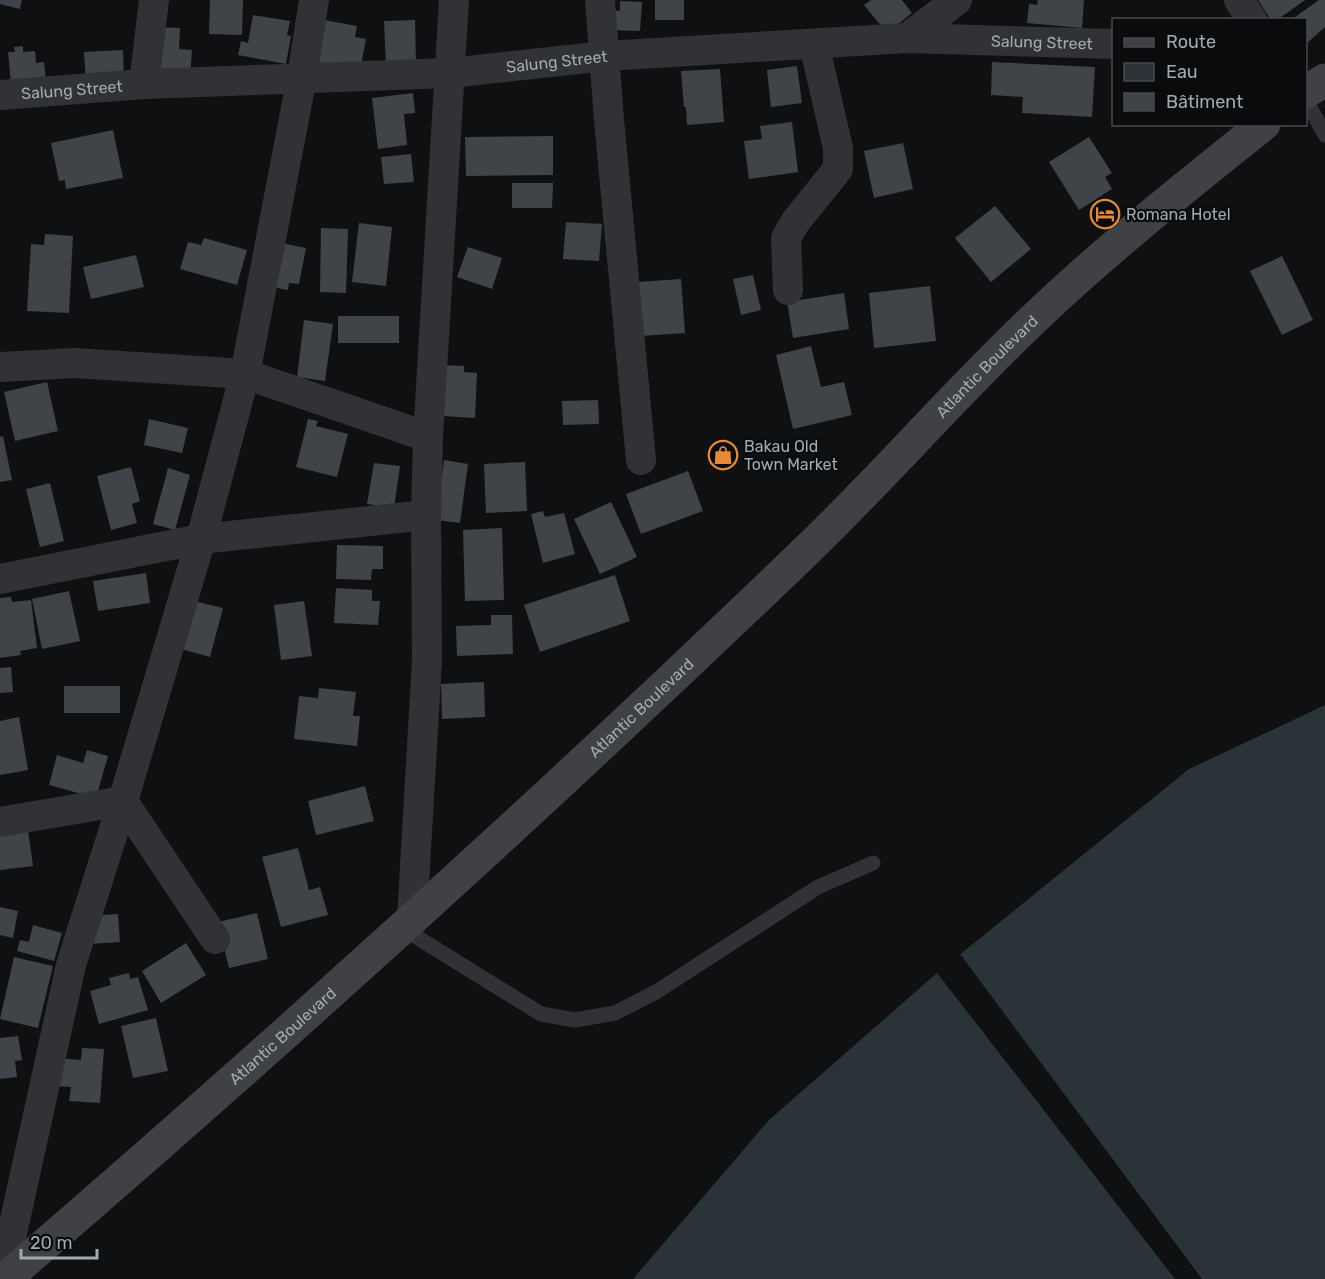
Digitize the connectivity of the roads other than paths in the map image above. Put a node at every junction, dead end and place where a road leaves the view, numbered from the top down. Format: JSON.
{"nodes":[{"id":1,"x":154,"y":0,"type":"edge"},
{"id":2,"x":314,"y":0,"type":"edge"},
{"id":3,"x":454,"y":0,"type":"edge"},
{"id":4,"x":600,"y":0,"type":"edge"},
{"id":5,"x":957,"y":0,"type":"edge"},
{"id":6,"x":1239,"y":0,"type":"edge"},
{"id":7,"x":1251,"y":18,"type":"edge"},
{"id":8,"x":907,"y":38,"type":"junction"},
{"id":9,"x":814,"y":44,"type":"junction"},
{"id":10,"x":1112,"y":44,"type":"edge"},
{"id":11,"x":605,"y":56,"type":"junction"},
{"id":12,"x":450,"y":73,"type":"junction"},
{"id":13,"x":302,"y":77,"type":"junction"},
{"id":14,"x":1325,"y":80,"type":"edge"},
{"id":15,"x":144,"y":84,"type":"junction"},
{"id":16,"x":1307,"y":91,"type":"edge"},
{"id":17,"x":0,"y":95,"type":"edge"},
{"id":18,"x":1307,"y":104,"type":"edge"},
{"id":19,"x":1261,"y":126,"type":"edge"},
{"id":20,"x":1325,"y":135,"type":"edge"},
{"id":21,"x":788,"y":290,"type":"dead end"},
{"id":22,"x":0,"y":367,"type":"edge"},
{"id":23,"x":245,"y":374,"type":"junction"},
{"id":24,"x":428,"y":437,"type":"junction"},
{"id":25,"x":641,"y":460,"type":"dead end"},
{"id":26,"x":426,"y":515,"type":"junction"},
{"id":27,"x":201,"y":539,"type":"junction"},
{"id":28,"x":0,"y":579,"type":"edge"},
{"id":29,"x":123,"y":801,"type":"junction"},
{"id":30,"x":0,"y":822,"type":"edge"},
{"id":31,"x":873,"y":863,"type":"dead end"},
{"id":32,"x":407,"y":923,"type":"junction"},
{"id":33,"x":215,"y":939,"type":"dead end"},
{"id":34,"x":3,"y":1279,"type":"edge"}],
"edges":[{"from":1,"to":15,"type":"street"},
{"from":2,"to":13,"type":"street"},
{"from":3,"to":12,"type":"street"},
{"from":4,"to":11,"type":"street"},
{"from":5,"to":8,"type":"street"},
{"from":6,"to":7,"type":"street"},
{"from":8,"to":9,"type":"street","name":"Salung Street"},
{"from":8,"to":10,"type":"street","name":"Salung Street"},
{"from":9,"to":11,"type":"street","name":"Salung Street"},
{"from":9,"to":21,"type":"street"},
{"from":11,"to":12,"type":"street","name":"Salung Street"},
{"from":11,"to":25,"type":"street"},
{"from":12,"to":13,"type":"street","name":"Salung Street"},
{"from":12,"to":24,"type":"street"},
{"from":13,"to":15,"type":"street","name":"Salung Street"},
{"from":13,"to":23,"type":"street"},
{"from":14,"to":16,"type":"street"},
{"from":15,"to":17,"type":"street","name":"Salung Street"},
{"from":18,"to":20,"type":"lane"},
{"from":19,"to":32,"type":"street","name":"Atlantic Boulevard"},
{"from":22,"to":23,"type":"street"},
{"from":23,"to":24,"type":"street"},
{"from":23,"to":27,"type":"street"},
{"from":24,"to":26,"type":"street"},
{"from":26,"to":27,"type":"street"},
{"from":26,"to":32,"type":"street"},
{"from":27,"to":28,"type":"street"},
{"from":27,"to":29,"type":"street"},
{"from":29,"to":30,"type":"street"},
{"from":29,"to":33,"type":"street"},
{"from":29,"to":34,"type":"street"},
{"from":31,"to":32,"type":"lane"},
{"from":32,"to":34,"type":"street","name":"Atlantic Boulevard"}]}
